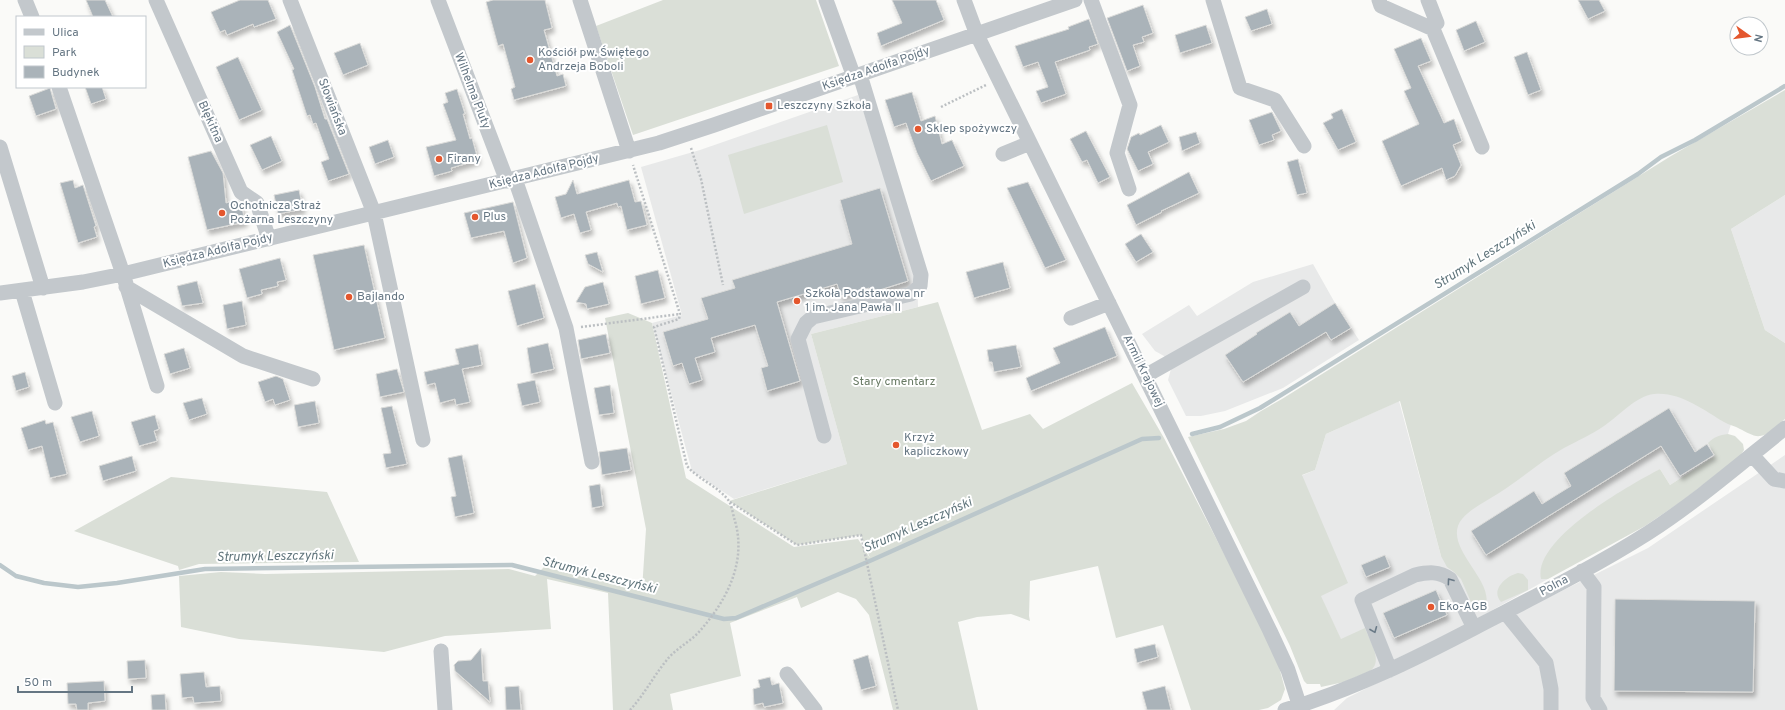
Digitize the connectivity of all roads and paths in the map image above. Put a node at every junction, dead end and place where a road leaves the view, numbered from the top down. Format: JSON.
{"nodes":[{"id":1,"x":25,"y":0,"type":"edge"},
{"id":2,"x":156,"y":0,"type":"edge"},
{"id":3,"x":290,"y":0,"type":"edge"},
{"id":4,"x":438,"y":0,"type":"edge"},
{"id":5,"x":580,"y":0,"type":"edge"},
{"id":6,"x":826,"y":0,"type":"edge"},
{"id":7,"x":964,"y":0,"type":"edge"},
{"id":8,"x":1075,"y":0,"type":"edge"},
{"id":9,"x":1091,"y":0,"type":"edge"},
{"id":10,"x":1213,"y":0,"type":"edge"},
{"id":11,"x":1379,"y":0,"type":"edge"},
{"id":12,"x":1428,"y":0,"type":"edge"},
{"id":13,"x":32,"y":16,"type":"edge"},
{"id":14,"x":1437,"y":23,"type":"dead end"},
{"id":15,"x":977,"y":34,"type":"junction"},
{"id":16,"x":857,"y":76,"type":"junction"},
{"id":17,"x":990,"y":83,"type":"dead end"},
{"id":18,"x":59,"y":88,"type":"edge"},
{"id":19,"x":941,"y":107,"type":"dead end"},
{"id":20,"x":686,"y":135,"type":"junction"},
{"id":21,"x":1030,"y":143,"type":"junction"},
{"id":22,"x":1304,"y":146,"type":"dead end"},
{"id":23,"x":1482,"y":146,"type":"dead end"},
{"id":24,"x":0,"y":147,"type":"edge"},
{"id":25,"x":629,"y":151,"type":"junction"},
{"id":26,"x":1003,"y":154,"type":"dead end"},
{"id":27,"x":511,"y":180,"type":"junction"},
{"id":28,"x":1129,"y":189,"type":"dead end"},
{"id":29,"x":374,"y":213,"type":"junction"},
{"id":30,"x":269,"y":239,"type":"junction"},
{"id":31,"x":125,"y":281,"type":"junction"},
{"id":32,"x":723,"y":285,"type":"dead end"},
{"id":33,"x":1303,"y":287,"type":"dead end"},
{"id":34,"x":43,"y":288,"type":"junction"},
{"id":35,"x":22,"y":291,"type":"junction"},
{"id":36,"x":0,"y":293,"type":"edge"},
{"id":37,"x":1110,"y":304,"type":"junction"},
{"id":38,"x":680,"y":314,"type":"junction"},
{"id":39,"x":1072,"y":318,"type":"dead end"},
{"id":40,"x":566,"y":328,"type":"junction"},
{"id":41,"x":1145,"y":376,"type":"junction"},
{"id":42,"x":313,"y":379,"type":"dead end"},
{"id":43,"x":157,"y":386,"type":"dead end"},
{"id":44,"x":55,"y":403,"type":"dead end"},
{"id":45,"x":1785,"y":428,"type":"edge"},
{"id":46,"x":824,"y":436,"type":"dead end"},
{"id":47,"x":423,"y":440,"type":"dead end"},
{"id":48,"x":1752,"y":455,"type":"junction"},
{"id":49,"x":592,"y":462,"type":"dead end"},
{"id":50,"x":1785,"y":482,"type":"edge"},
{"id":51,"x":729,"y":501,"type":"junction"},
{"id":52,"x":1582,"y":571,"type":"junction"},
{"id":53,"x":1505,"y":612,"type":"junction"},
{"id":54,"x":1474,"y":628,"type":"junction"},
{"id":55,"x":441,"y":651,"type":"dead end"},
{"id":56,"x":1390,"y":670,"type":"junction"},
{"id":57,"x":787,"y":674,"type":"dead end"},
{"id":58,"x":1301,"y":708,"type":"edge"},
{"id":59,"x":445,"y":710,"type":"edge"},
{"id":60,"x":630,"y":710,"type":"edge"},
{"id":61,"x":815,"y":710,"type":"edge"},
{"id":62,"x":898,"y":710,"type":"edge"},
{"id":63,"x":1285,"y":710,"type":"edge"},
{"id":64,"x":1550,"y":710,"type":"edge"},
{"id":65,"x":1600,"y":710,"type":"edge"}],
"edges":[{"from":1,"to":13,"type":"street"},
{"from":2,"to":30,"type":"street","name":"Błękitna"},
{"from":3,"to":29,"type":"street","name":"Słowiańska"},
{"from":4,"to":27,"type":"street","name":"Wilhelma Pluty"},
{"from":5,"to":25,"type":"street"},
{"from":6,"to":16,"type":"street"},
{"from":7,"to":15,"type":"street","name":"Armii Krajowej"},
{"from":8,"to":15,"type":"street","name":"Księdza Adolfa Pojdy"},
{"from":9,"to":28,"type":"street"},
{"from":10,"to":22,"type":"street"},
{"from":11,"to":23,"type":"street"},
{"from":12,"to":14,"type":"street"},
{"from":15,"to":16,"type":"street","name":"Księdza Adolfa Pojdy"},
{"from":15,"to":21,"type":"street","name":"Armii Krajowej"},
{"from":16,"to":20,"type":"street","name":"Księdza Adolfa Pojdy"},
{"from":16,"to":46,"type":"street"},
{"from":17,"to":19,"type":"path"},
{"from":18,"to":31,"type":"street"},
{"from":20,"to":25,"type":"street","name":"Księdza Adolfa Pojdy"},
{"from":20,"to":32,"type":"path"},
{"from":21,"to":26,"type":"street"},
{"from":21,"to":37,"type":"street","name":"Armii Krajowej"},
{"from":24,"to":34,"type":"street"},
{"from":25,"to":27,"type":"street","name":"Księdza Adolfa Pojdy"},
{"from":25,"to":38,"type":"path"},
{"from":27,"to":29,"type":"street","name":"Księdza Adolfa Pojdy"},
{"from":27,"to":40,"type":"street","name":"Wilhelma Pluty"},
{"from":29,"to":30,"type":"street","name":"Księdza Adolfa Pojdy"},
{"from":29,"to":47,"type":"street","name":"Słowiańska"},
{"from":30,"to":31,"type":"street","name":"Księdza Adolfa Pojdy"},
{"from":31,"to":34,"type":"street","name":"Księdza Adolfa Pojdy"},
{"from":31,"to":42,"type":"street"},
{"from":31,"to":43,"type":"street"},
{"from":33,"to":41,"type":"street"},
{"from":34,"to":35,"type":"street","name":"Księdza Adolfa Pojdy"},
{"from":35,"to":36,"type":"street","name":"Księdza Adolfa Pojdy"},
{"from":35,"to":44,"type":"street"},
{"from":37,"to":39,"type":"street"},
{"from":37,"to":41,"type":"street","name":"Armii Krajowej"},
{"from":38,"to":40,"type":"path"},
{"from":38,"to":51,"type":"path"},
{"from":40,"to":49,"type":"street","name":"Wilhelma Pluty"},
{"from":41,"to":58,"type":"street","name":"Armii Krajowej"},
{"from":45,"to":48,"type":"street","name":"Polna"},
{"from":48,"to":50,"type":"street"},
{"from":48,"to":52,"type":"street","name":"Polna"},
{"from":51,"to":60,"type":"path"},
{"from":51,"to":62,"type":"path"},
{"from":52,"to":53,"type":"street","name":"Polna"},
{"from":52,"to":65,"type":"street"},
{"from":53,"to":54,"type":"street","name":"Polna"},
{"from":53,"to":64,"type":"street"},
{"from":54,"to":56,"type":"street","name":"Polna"},
{"from":54,"to":56,"type":"street","one_way":true},
{"from":55,"to":59,"type":"street"},
{"from":56,"to":58,"type":"street","name":"Polna"},
{"from":57,"to":61,"type":"street"},
{"from":58,"to":63,"type":"street","name":"Polna"}]}
